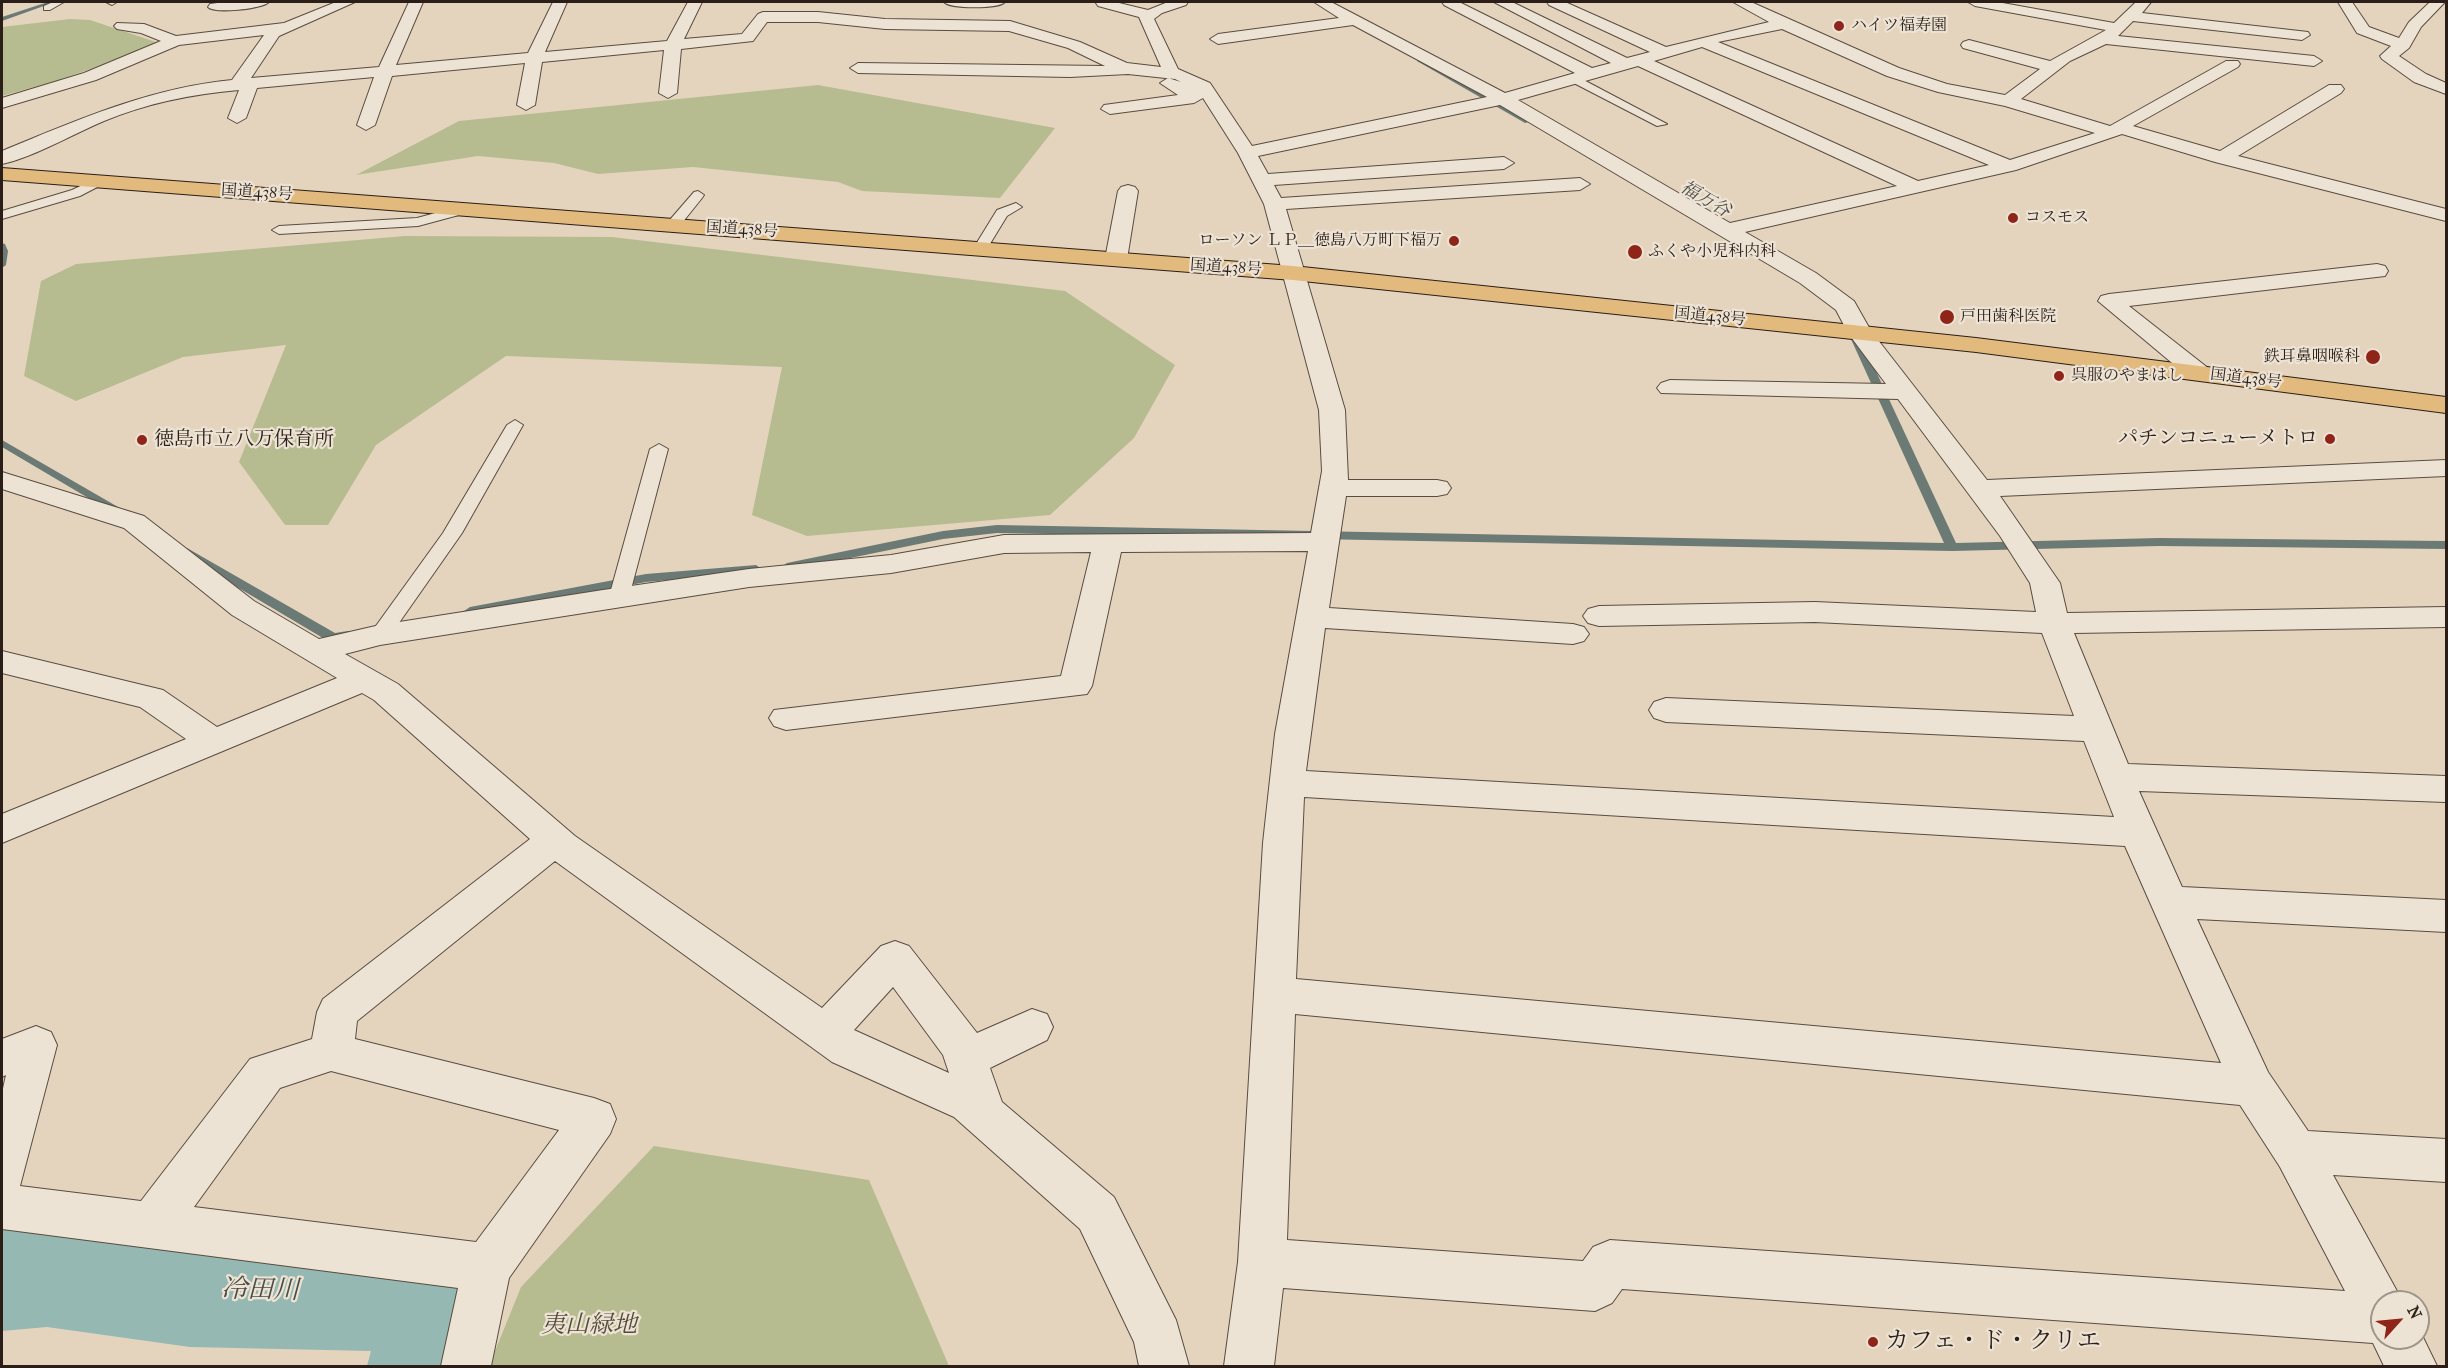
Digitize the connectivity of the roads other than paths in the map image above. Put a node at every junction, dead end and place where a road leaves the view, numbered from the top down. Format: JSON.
{"nodes":[{"id":1,"x":59,"y":2,"type":"edge"},
{"id":2,"x":262,"y":2,"type":"edge"},
{"id":3,"x":348,"y":2,"type":"edge"},
{"id":4,"x":416,"y":2,"type":"edge"},
{"id":5,"x":560,"y":2,"type":"edge"},
{"id":6,"x":695,"y":2,"type":"edge"},
{"id":7,"x":951,"y":2,"type":"edge"},
{"id":8,"x":994,"y":2,"type":"edge"},
{"id":9,"x":1181,"y":2,"type":"edge"},
{"id":10,"x":1321,"y":2,"type":"edge"},
{"id":11,"x":1449,"y":2,"type":"edge"},
{"id":12,"x":1501,"y":2,"type":"edge"},
{"id":13,"x":1554,"y":2,"type":"edge"},
{"id":14,"x":1740,"y":2,"type":"edge"},
{"id":15,"x":1975,"y":2,"type":"edge"},
{"id":16,"x":2144,"y":2,"type":"edge"},
{"id":17,"x":2345,"y":2,"type":"edge"},
{"id":18,"x":2438,"y":2,"type":"edge"},
{"id":19,"x":1103,"y":3,"type":"dead end"},
{"id":20,"x":2025,"y":6,"type":"edge"},
{"id":21,"x":215,"y":7,"type":"dead end"},
{"id":22,"x":2002,"y":7,"type":"junction"},
{"id":23,"x":47,"y":8,"type":"dead end"},
{"id":24,"x":877,"y":8,"type":"dead end"},
{"id":25,"x":761,"y":9,"type":"edge"},
{"id":26,"x":1150,"y":15,"type":"junction"},
{"id":27,"x":1988,"y":18,"type":"dead end"},
{"id":28,"x":1355,"y":20,"type":"junction"},
{"id":29,"x":866,"y":22,"type":"junction"},
{"id":30,"x":1784,"y":24,"type":"junction"},
{"id":31,"x":2414,"y":25,"type":"junction"},
{"id":32,"x":122,"y":26,"type":"dead end"},
{"id":33,"x":288,"y":27,"type":"junction"},
{"id":34,"x":2436,"y":30,"type":"dead end"},
{"id":35,"x":2112,"y":31,"type":"junction"},
{"id":36,"x":1089,"y":32,"type":"dead end"},
{"id":37,"x":2302,"y":35,"type":"dead end"},
{"id":38,"x":2066,"y":36,"type":"dead end"},
{"id":39,"x":1218,"y":39,"type":"dead end"},
{"id":40,"x":175,"y":41,"type":"junction"},
{"id":41,"x":1703,"y":42,"type":"junction"},
{"id":42,"x":673,"y":45,"type":"junction"},
{"id":43,"x":1074,"y":45,"type":"junction"},
{"id":44,"x":1969,"y":45,"type":"dead end"},
{"id":45,"x":2403,"y":45,"type":"junction"},
{"id":46,"x":1665,"y":53,"type":"junction"},
{"id":47,"x":2388,"y":56,"type":"junction"},
{"id":48,"x":534,"y":58,"type":"junction"},
{"id":49,"x":2313,"y":61,"type":"dead end"},
{"id":50,"x":1633,"y":62,"type":"junction"},
{"id":51,"x":2232,"y":64,"type":"dead end"},
{"id":52,"x":2435,"y":66,"type":"dead end"},
{"id":53,"x":2053,"y":67,"type":"junction"},
{"id":54,"x":858,"y":68,"type":"dead end"},
{"id":55,"x":1130,"y":69,"type":"junction"},
{"id":56,"x":385,"y":71,"type":"junction"},
{"id":57,"x":1172,"y":73,"type":"junction"},
{"id":58,"x":1580,"y":76,"type":"junction"},
{"id":59,"x":244,"y":84,"type":"junction"},
{"id":60,"x":2335,"y":89,"type":"dead end"},
{"id":61,"x":2446,"y":89,"type":"edge"},
{"id":62,"x":668,"y":93,"type":"dead end"},
{"id":63,"x":1503,"y":99,"type":"junction"},
{"id":64,"x":2008,"y":101,"type":"junction"},
{"id":65,"x":2,"y":104,"type":"edge"},
{"id":66,"x":526,"y":105,"type":"dead end"},
{"id":67,"x":1110,"y":109,"type":"dead end"},
{"id":68,"x":237,"y":118,"type":"dead end"},
{"id":69,"x":1661,"y":124,"type":"dead end"},
{"id":70,"x":366,"y":125,"type":"dead end"},
{"id":71,"x":2116,"y":130,"type":"junction"},
{"id":72,"x":1247,"y":153,"type":"junction"},
{"id":73,"x":2,"y":158,"type":"edge"},
{"id":74,"x":2222,"y":158,"type":"junction"},
{"id":75,"x":1504,"y":163,"type":"dead end"},
{"id":76,"x":2009,"y":166,"type":"junction"},
{"id":77,"x":2,"y":174,"type":"edge"},
{"id":78,"x":1260,"y":180,"type":"junction"},
{"id":79,"x":99,"y":181,"type":"junction"},
{"id":80,"x":1580,"y":184,"type":"dead end"},
{"id":81,"x":1916,"y":187,"type":"junction"},
{"id":82,"x":1128,"y":191,"type":"dead end"},
{"id":83,"x":698,"y":195,"type":"dead end"},
{"id":84,"x":1274,"y":204,"type":"junction"},
{"id":85,"x":1016,"y":207,"type":"dead end"},
{"id":86,"x":465,"y":209,"type":"junction"},
{"id":87,"x":2,"y":215,"type":"edge"},
{"id":88,"x":2446,"y":216,"type":"edge"},
{"id":89,"x":673,"y":225,"type":"junction"},
{"id":90,"x":279,"y":230,"type":"dead end"},
{"id":91,"x":1728,"y":230,"type":"junction"},
{"id":92,"x":980,"y":249,"type":"junction"},
{"id":93,"x":1116,"y":260,"type":"junction"},
{"id":94,"x":2377,"y":271,"type":"dead end"},
{"id":95,"x":1293,"y":273,"type":"junction"},
{"id":96,"x":1860,"y":333,"type":"junction"},
{"id":97,"x":2199,"y":374,"type":"junction"},
{"id":98,"x":1670,"y":388,"type":"dead end"},
{"id":99,"x":1904,"y":392,"type":"junction"},
{"id":100,"x":2446,"y":405,"type":"edge"},
{"id":101,"x":515,"y":425,"type":"dead end"},
{"id":102,"x":659,"y":449,"type":"dead end"},
{"id":103,"x":2446,"y":468,"type":"edge"},
{"id":104,"x":2,"y":480,"type":"edge"},
{"id":105,"x":1333,"y":488,"type":"junction"},
{"id":106,"x":1437,"y":488,"type":"dead end"},
{"id":107,"x":1978,"y":489,"type":"junction"},
{"id":108,"x":1324,"y":542,"type":"junction"},
{"id":109,"x":1108,"y":543,"type":"junction"},
{"id":110,"x":619,"y":597,"type":"junction"},
{"id":111,"x":1599,"y":616,"type":"dead end"},
{"id":112,"x":1312,"y":617,"type":"junction"},
{"id":113,"x":2446,"y":617,"type":"edge"},
{"id":114,"x":2054,"y":623,"type":"junction"},
{"id":115,"x":1573,"y":634,"type":"dead end"},
{"id":116,"x":380,"y":635,"type":"junction"},
{"id":117,"x":317,"y":650,"type":"junction"},
{"id":118,"x":2,"y":662,"type":"edge"},
{"id":119,"x":363,"y":680,"type":"junction"},
{"id":120,"x":1666,"y":710,"type":"dead end"},
{"id":121,"x":786,"y":718,"type":"dead end"},
{"id":122,"x":2096,"y":729,"type":"junction"},
{"id":123,"x":214,"y":742,"type":"junction"},
{"id":124,"x":2116,"y":777,"type":"junction"},
{"id":125,"x":1288,"y":783,"type":"junction"},
{"id":126,"x":2446,"y":789,"type":"edge"},
{"id":127,"x":2,"y":829,"type":"edge"},
{"id":128,"x":2139,"y":833,"type":"junction"},
{"id":129,"x":555,"y":840,"type":"junction"},
{"id":130,"x":2171,"y":902,"type":"junction"},
{"id":131,"x":2446,"y":916,"type":"edge"},
{"id":132,"x":1275,"y":995,"type":"junction"},
{"id":133,"x":1032,"y":1027,"type":"dead end"},
{"id":134,"x":825,"y":1033,"type":"junction"},
{"id":135,"x":331,"y":1052,"type":"junction"},
{"id":136,"x":2,"y":1058,"type":"edge"},
{"id":137,"x":966,"y":1059,"type":"junction"},
{"id":138,"x":2253,"y":1086,"type":"junction"},
{"id":139,"x":984,"y":1116,"type":"junction"},
{"id":140,"x":2296,"y":1152,"type":"junction"},
{"id":141,"x":2446,"y":1160,"type":"edge"},
{"id":142,"x":2,"y":1175,"type":"edge"},
{"id":143,"x":2,"y":1206,"type":"edge"},
{"id":144,"x":153,"y":1225,"type":"junction"},
{"id":145,"x":1262,"y":1262,"type":"junction"},
{"id":146,"x":488,"y":1268,"type":"junction"},
{"id":147,"x":2370,"y":1290,"type":"edge"},
{"id":148,"x":2370,"y":1318,"type":"edge"},
{"id":149,"x":2403,"y":1350,"type":"edge"},
{"id":150,"x":466,"y":1366,"type":"edge"},
{"id":151,"x":1164,"y":1366,"type":"edge"},
{"id":152,"x":1249,"y":1366,"type":"edge"},
{"id":153,"x":2412,"y":1366,"type":"edge"}],
"edges":[{"from":1,"to":23,"type":"lane"},
{"from":2,"to":21,"type":"street"},
{"from":3,"to":33,"type":"street"},
{"from":4,"to":56,"type":"street"},
{"from":5,"to":48,"type":"street"},
{"from":6,"to":42,"type":"street"},
{"from":7,"to":8,"type":"street"},
{"from":9,"to":26,"type":"street"},
{"from":10,"to":28,"type":"street"},
{"from":11,"to":58,"type":"street"},
{"from":12,"to":50,"type":"street"},
{"from":13,"to":46,"type":"street"},
{"from":14,"to":30,"type":"street"},
{"from":15,"to":22,"type":"street"},
{"from":16,"to":35,"type":"street"},
{"from":17,"to":45,"type":"street"},
{"from":18,"to":31,"type":"street"},
{"from":19,"to":26,"type":"street"},
{"from":20,"to":22,"type":"street"},
{"from":20,"to":35,"type":"street"},
{"from":22,"to":27,"type":"street"},
{"from":24,"to":29,"type":"street"},
{"from":25,"to":29,"type":"street"},
{"from":25,"to":42,"type":"street"},
{"from":26,"to":57,"type":"street"},
{"from":28,"to":39,"type":"street"},
{"from":28,"to":63,"type":"street"},
{"from":29,"to":43,"type":"street"},
{"from":30,"to":41,"type":"street"},
{"from":30,"to":64,"type":"street"},
{"from":31,"to":34,"type":"street"},
{"from":31,"to":45,"type":"street"},
{"from":32,"to":40,"type":"street"},
{"from":33,"to":40,"type":"street"},
{"from":33,"to":59,"type":"street"},
{"from":35,"to":37,"type":"street"},
{"from":35,"to":38,"type":"street"},
{"from":35,"to":49,"type":"street"},
{"from":35,"to":53,"type":"street"},
{"from":36,"to":43,"type":"street"},
{"from":40,"to":65,"type":"street"},
{"from":41,"to":46,"type":"street"},
{"from":41,"to":76,"type":"street"},
{"from":42,"to":48,"type":"street"},
{"from":42,"to":62,"type":"street"},
{"from":43,"to":55,"type":"street"},
{"from":44,"to":53,"type":"street"},
{"from":45,"to":47,"type":"street"},
{"from":46,"to":50,"type":"street"},
{"from":47,"to":52,"type":"street"},
{"from":47,"to":61,"type":"street"},
{"from":48,"to":56,"type":"street"},
{"from":48,"to":66,"type":"street"},
{"from":50,"to":58,"type":"street"},
{"from":50,"to":81,"type":"street"},
{"from":51,"to":71,"type":"street"},
{"from":53,"to":64,"type":"street"},
{"from":54,"to":55,"type":"street"},
{"from":55,"to":57,"type":"street"},
{"from":55,"to":67,"type":"street"},
{"from":56,"to":59,"type":"street"},
{"from":56,"to":70,"type":"street"},
{"from":57,"to":72,"type":"street"},
{"from":58,"to":63,"type":"street"},
{"from":58,"to":69,"type":"lane"},
{"from":59,"to":68,"type":"street"},
{"from":59,"to":73,"type":"street"},
{"from":60,"to":74,"type":"street"},
{"from":63,"to":72,"type":"street"},
{"from":63,"to":91,"type":"street"},
{"from":64,"to":71,"type":"street"},
{"from":71,"to":74,"type":"street"},
{"from":71,"to":76,"type":"street"},
{"from":72,"to":78,"type":"street"},
{"from":74,"to":88,"type":"street"},
{"from":75,"to":78,"type":"street"},
{"from":76,"to":81,"type":"street"},
{"from":77,"to":79,"type":"highway","name":"国道438号"},
{"from":78,"to":84,"type":"street"},
{"from":79,"to":86,"type":"highway","name":"国道438号"},
{"from":79,"to":87,"type":"lane"},
{"from":80,"to":84,"type":"street"},
{"from":81,"to":91,"type":"street"},
{"from":82,"to":93,"type":"street"},
{"from":83,"to":89,"type":"lane"},
{"from":84,"to":95,"type":"street"},
{"from":85,"to":92,"type":"lane"},
{"from":86,"to":89,"type":"highway","name":"国道438号"},
{"from":86,"to":90,"type":"lane"},
{"from":89,"to":92,"type":"highway","name":"国道438号"},
{"from":91,"to":96,"type":"street"},
{"from":92,"to":93,"type":"highway","name":"国道438号"},
{"from":93,"to":95,"type":"highway","name":"国道438号"},
{"from":94,"to":97,"type":"street"},
{"from":95,"to":96,"type":"highway","name":"国道438号"},
{"from":95,"to":105,"type":"street"},
{"from":96,"to":97,"type":"highway","name":"国道438号"},
{"from":96,"to":99,"type":"street"},
{"from":97,"to":100,"type":"highway","name":"国道438号"},
{"from":98,"to":99,"type":"street"},
{"from":99,"to":107,"type":"street"},
{"from":101,"to":116,"type":"lane"},
{"from":102,"to":110,"type":"lane"},
{"from":103,"to":107,"type":"street"},
{"from":104,"to":117,"type":"street"},
{"from":105,"to":106,"type":"street"},
{"from":105,"to":108,"type":"street"},
{"from":107,"to":114,"type":"street"},
{"from":108,"to":109,"type":"street"},
{"from":108,"to":112,"type":"street"},
{"from":109,"to":110,"type":"street"},
{"from":109,"to":121,"type":"street"},
{"from":110,"to":116,"type":"street"},
{"from":111,"to":114,"type":"street"},
{"from":112,"to":115,"type":"street"},
{"from":112,"to":125,"type":"street"},
{"from":113,"to":114,"type":"street"},
{"from":114,"to":122,"type":"street"},
{"from":116,"to":117,"type":"street"},
{"from":117,"to":119,"type":"street"},
{"from":118,"to":123,"type":"street"},
{"from":119,"to":123,"type":"street"},
{"from":119,"to":129,"type":"street"},
{"from":120,"to":122,"type":"street"},
{"from":122,"to":124,"type":"street"},
{"from":123,"to":127,"type":"street"},
{"from":124,"to":126,"type":"street"},
{"from":124,"to":128,"type":"street"},
{"from":125,"to":128,"type":"street"},
{"from":125,"to":132,"type":"street"},
{"from":128,"to":130,"type":"street"},
{"from":129,"to":134,"type":"street"},
{"from":129,"to":135,"type":"street"},
{"from":130,"to":131,"type":"street"},
{"from":130,"to":138,"type":"street"},
{"from":132,"to":138,"type":"street"},
{"from":132,"to":145,"type":"street"},
{"from":133,"to":137,"type":"street"},
{"from":134,"to":137,"type":"street"},
{"from":134,"to":139,"type":"street"},
{"from":135,"to":144,"type":"street"},
{"from":135,"to":146,"type":"street"},
{"from":136,"to":142,"type":"street"},
{"from":137,"to":139,"type":"street"},
{"from":138,"to":140,"type":"street"},
{"from":139,"to":151,"type":"street"},
{"from":140,"to":141,"type":"street"},
{"from":140,"to":147,"type":"street"},
{"from":143,"to":144,"type":"street"},
{"from":144,"to":146,"type":"street"},
{"from":145,"to":148,"type":"street"},
{"from":145,"to":152,"type":"street"},
{"from":146,"to":150,"type":"street"},
{"from":149,"to":153,"type":"street"}]}
